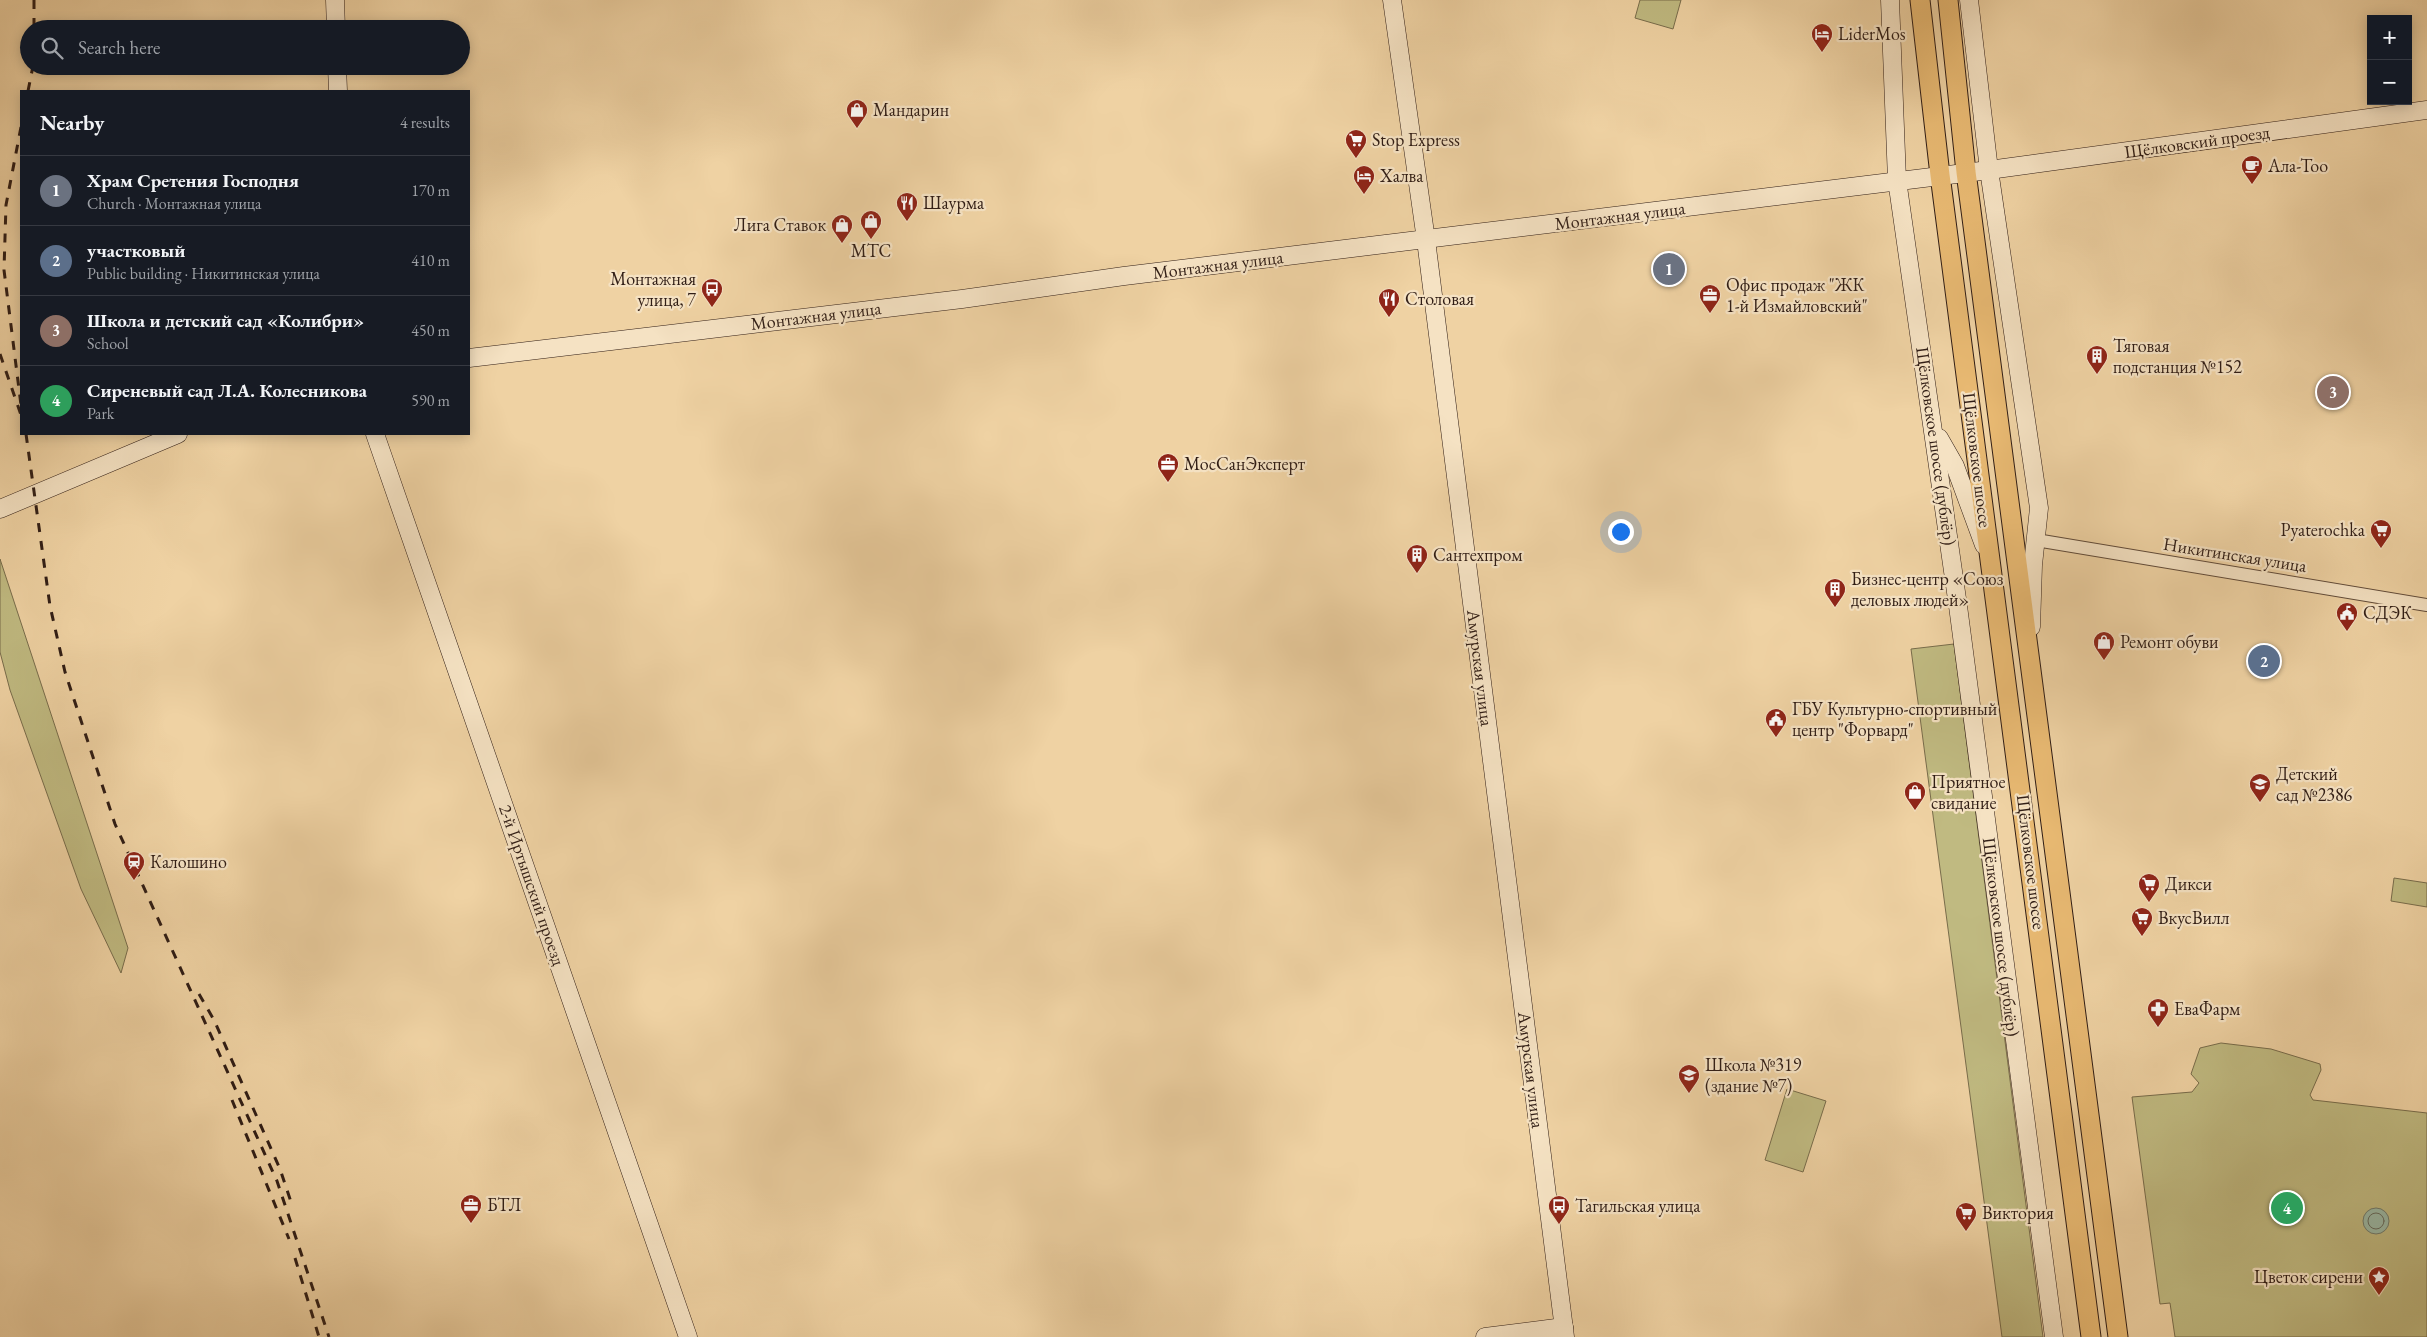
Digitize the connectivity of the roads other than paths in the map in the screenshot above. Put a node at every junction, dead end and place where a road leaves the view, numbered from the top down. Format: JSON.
{"nodes":[{"id":1,"x":335,"y":0,"type":"edge"},
{"id":2,"x":1392,"y":0,"type":"edge"},
{"id":3,"x":1890,"y":0,"type":"edge"},
{"id":4,"x":1920,"y":0,"type":"edge"},
{"id":5,"x":1948,"y":0,"type":"edge"},
{"id":6,"x":1969,"y":0,"type":"edge"},
{"id":7,"x":336,"y":20,"type":"edge"},
{"id":8,"x":337,"y":75,"type":"edge"},
{"id":9,"x":338,"y":90,"type":"edge"},
{"id":10,"x":2427,"y":110,"type":"edge"},
{"id":11,"x":1989,"y":170,"type":"junction"},
{"id":12,"x":1966,"y":172,"type":"junction"},
{"id":13,"x":1940,"y":175,"type":"junction"},
{"id":14,"x":1897,"y":180,"type":"junction"},
{"id":15,"x":1426,"y":240,"type":"junction"},
{"id":16,"x":470,"y":358,"type":"edge"},
{"id":17,"x":1934,"y":429,"type":"junction"},
{"id":18,"x":176,"y":435,"type":"edge"},
{"id":19,"x":375,"y":435,"type":"edge"},
{"id":20,"x":0,"y":509,"type":"edge"},
{"id":21,"x":2036,"y":540,"type":"junction"},
{"id":22,"x":1991,"y":566,"type":"junction"},
{"id":23,"x":2427,"y":605,"type":"edge"},
{"id":24,"x":2031,"y":665,"type":"junction"},
{"id":25,"x":1565,"y":1332,"type":"edge"},
{"id":26,"x":2091,"y":1334,"type":"edge"},
{"id":27,"x":688,"y":1337,"type":"edge"},
{"id":28,"x":1485,"y":1337,"type":"edge"},
{"id":29,"x":2054,"y":1337,"type":"edge"},
{"id":30,"x":2118,"y":1337,"type":"edge"}],
"edges":[{"from":1,"to":7,"type":"street"},
{"from":2,"to":15,"type":"street","name":"Амурская улица"},
{"from":3,"to":14,"type":"street","name":"Щёлковское шоссе (дублёр)"},
{"from":4,"to":13,"type":"main road","name":"Щёлковское шоссе"},
{"from":5,"to":12,"type":"main road","name":"Щёлковское шоссе"},
{"from":6,"to":11,"type":"street"},
{"from":8,"to":9,"type":"street"},
{"from":10,"to":11,"type":"street","name":"Щёлковский проезд"},
{"from":11,"to":12,"type":"street","name":"Щёлковский проезд"},
{"from":11,"to":21,"type":"street"},
{"from":12,"to":13,"type":"street","name":"Монтажная улица"},
{"from":12,"to":24,"type":"main road","name":"Щёлковское шоссе"},
{"from":13,"to":14,"type":"street","name":"Монтажная улица"},
{"from":13,"to":22,"type":"main road","name":"Щёлковское шоссе"},
{"from":14,"to":15,"type":"street","name":"Монтажная улица"},
{"from":14,"to":17,"type":"street","name":"Щёлковское шоссе (дублёр)"},
{"from":15,"to":16,"type":"street","name":"Монтажная улица"},
{"from":15,"to":25,"type":"street","name":"Амурская улица"},
{"from":17,"to":22,"type":"street"},
{"from":17,"to":29,"type":"street","name":"Щёлковское шоссе (дублёр)"},
{"from":18,"to":20,"type":"street"},
{"from":19,"to":27,"type":"street","name":"2-й Иртышский проезд"},
{"from":21,"to":23,"type":"street","name":"Никитинская улица"},
{"from":21,"to":24,"type":"street"},
{"from":22,"to":26,"type":"main road","name":"Щёлковское шоссе"},
{"from":24,"to":30,"type":"main road","name":"Щёлковское шоссе"},
{"from":25,"to":28,"type":"street"}]}
